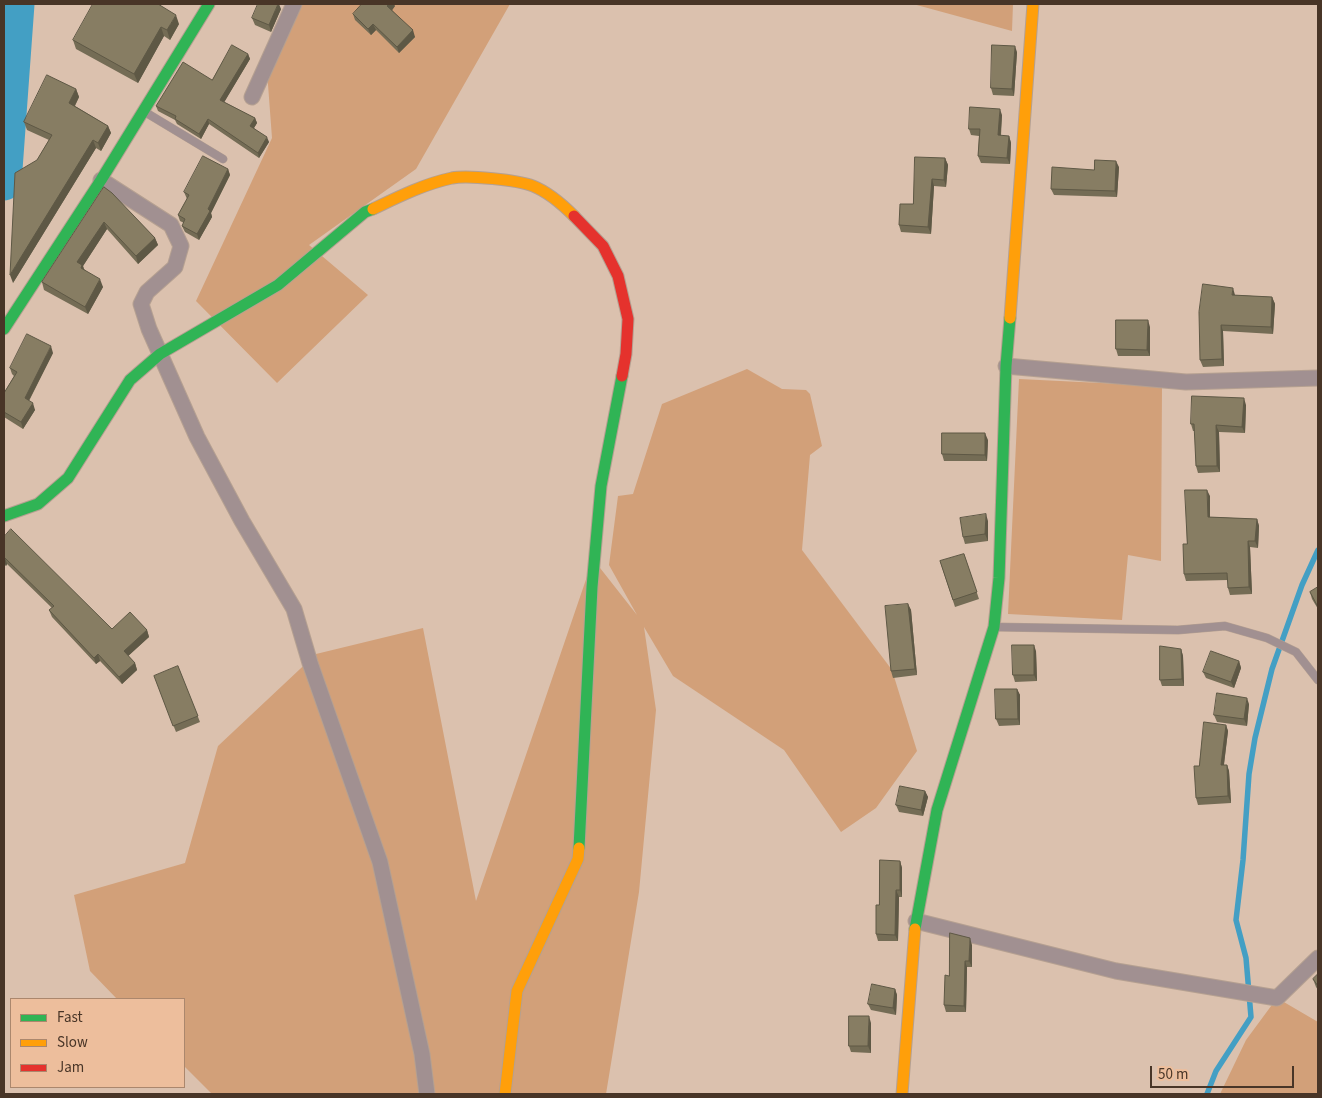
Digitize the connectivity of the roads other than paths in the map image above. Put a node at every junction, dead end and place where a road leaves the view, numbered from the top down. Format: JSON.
{"nodes":[{"id":1,"x":209,"y":4,"type":"edge"},
{"id":2,"x":294,"y":4,"type":"edge"},
{"id":3,"x":1032,"y":4,"type":"edge"},
{"id":4,"x":252,"y":97,"type":"dead end"},
{"id":5,"x":143,"y":111,"type":"junction"},
{"id":6,"x":223,"y":159,"type":"dead end"},
{"id":7,"x":101,"y":180,"type":"junction"},
{"id":8,"x":6,"y":322,"type":"edge"},
{"id":9,"x":160,"y":354,"type":"junction"},
{"id":10,"x":1006,"y":366,"type":"junction"},
{"id":11,"x":1318,"y":378,"type":"edge"},
{"id":12,"x":4,"y":516,"type":"edge"},
{"id":13,"x":994,"y":627,"type":"junction"},
{"id":14,"x":1318,"y":680,"type":"edge"},
{"id":15,"x":916,"y":921,"type":"junction"},
{"id":16,"x":1318,"y":958,"type":"edge"},
{"id":17,"x":427,"y":1094,"type":"edge"},
{"id":18,"x":505,"y":1094,"type":"edge"},
{"id":19,"x":902,"y":1094,"type":"edge"}],
"edges":[{"from":1,"to":5,"type":"street"},
{"from":2,"to":4,"type":"street"},
{"from":3,"to":10,"type":"street"},
{"from":5,"to":6,"type":"lane"},
{"from":5,"to":7,"type":"street"},
{"from":7,"to":8,"type":"street"},
{"from":7,"to":9,"type":"street"},
{"from":9,"to":12,"type":"street"},
{"from":9,"to":17,"type":"street"},
{"from":9,"to":18,"type":"street"},
{"from":10,"to":11,"type":"street"},
{"from":10,"to":13,"type":"street"},
{"from":13,"to":14,"type":"lane"},
{"from":13,"to":15,"type":"street"},
{"from":15,"to":16,"type":"street"},
{"from":15,"to":19,"type":"street"}]}
